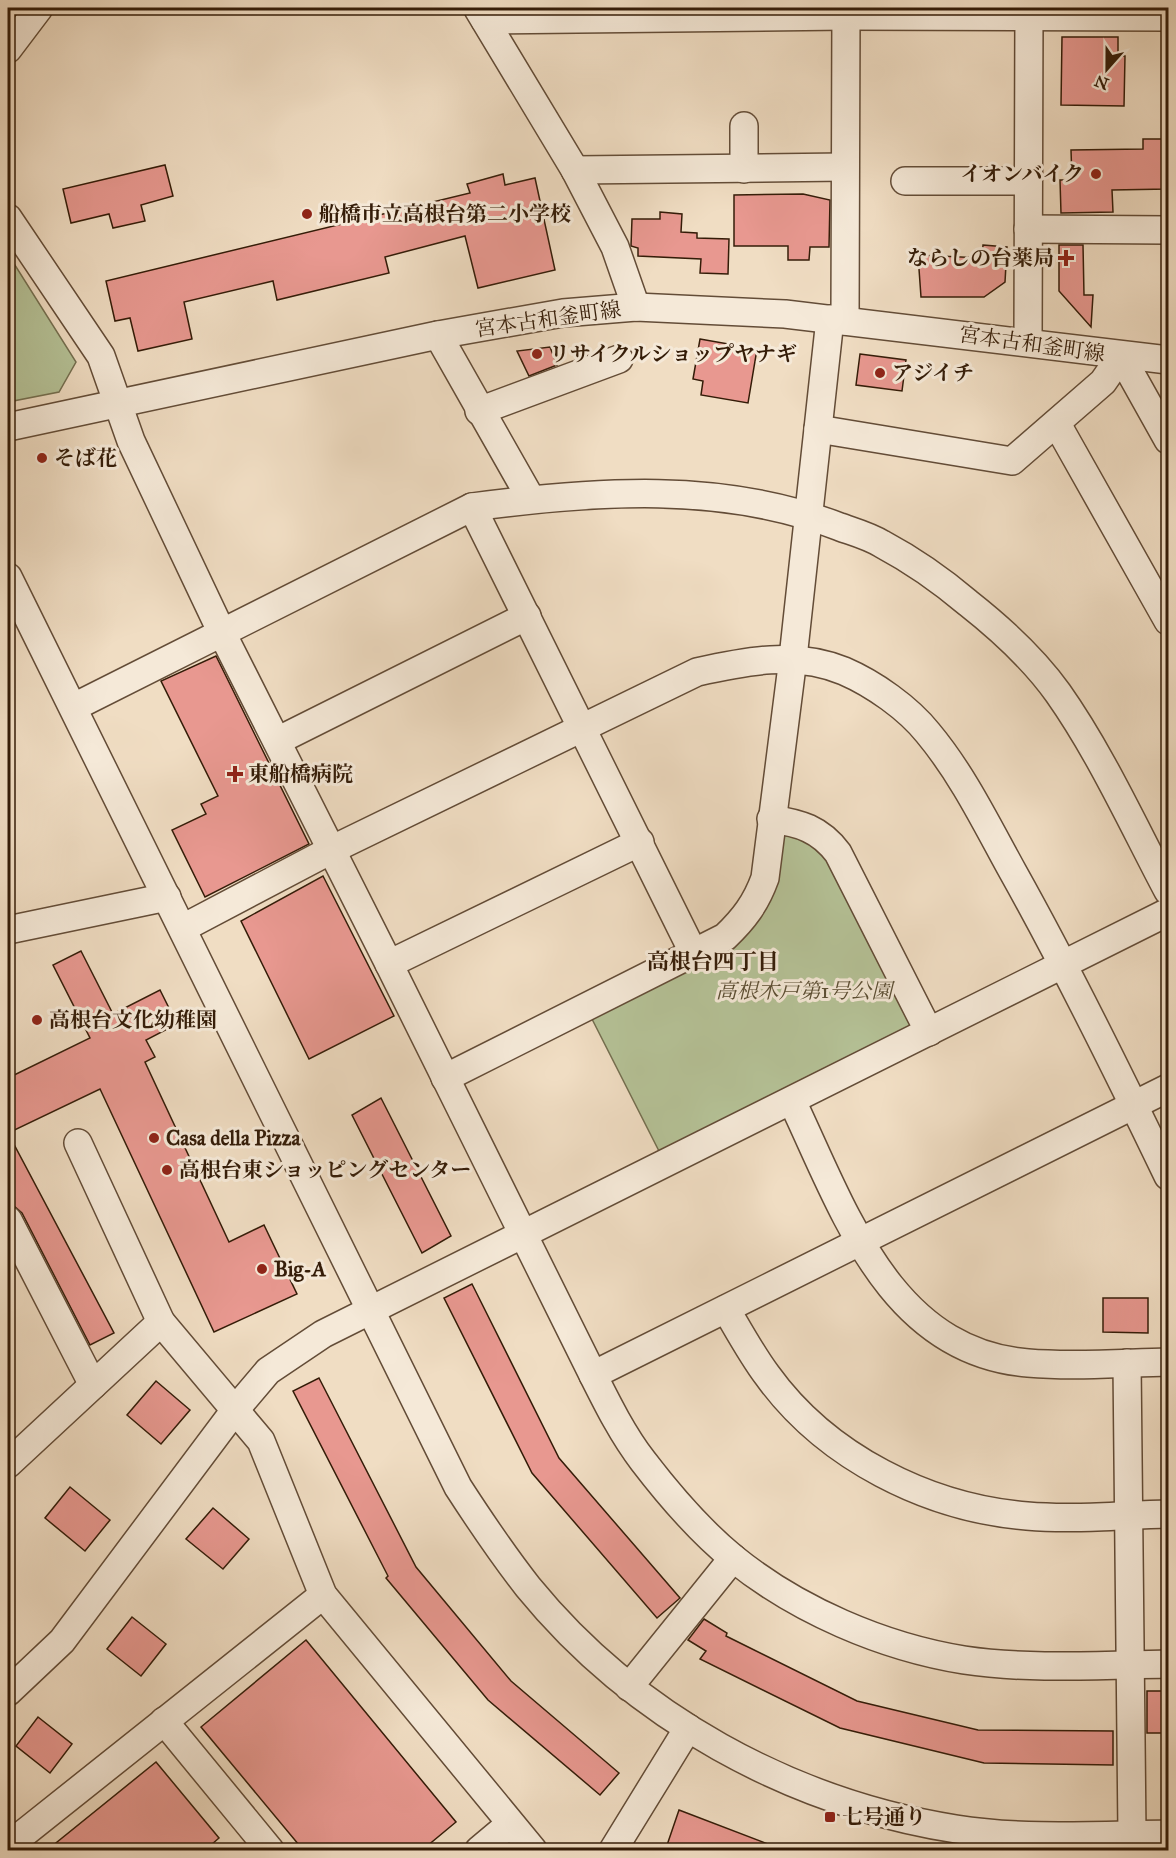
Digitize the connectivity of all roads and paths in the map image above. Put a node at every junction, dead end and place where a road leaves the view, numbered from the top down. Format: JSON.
{"nodes":[{"id":1,"x":39,"y":8,"type":"edge"},
{"id":2,"x":846,"y":12,"type":"edge"},
{"id":3,"x":1029,"y":12,"type":"edge"},
{"id":4,"x":481,"y":14,"type":"edge"},
{"id":5,"x":1168,"y":17,"type":"edge"},
{"id":6,"x":8,"y":46,"type":"edge"},
{"id":7,"x":744,"y":126,"type":"dead end"},
{"id":8,"x":845,"y":167,"type":"junction"},
{"id":9,"x":744,"y":169,"type":"junction"},
{"id":10,"x":575,"y":170,"type":"junction"},
{"id":11,"x":905,"y":181,"type":"dead end"},
{"id":12,"x":1028,"y":181,"type":"junction"},
{"id":13,"x":8,"y":218,"type":"edge"},
{"id":14,"x":1028,"y":229,"type":"junction"},
{"id":15,"x":1168,"y":230,"type":"edge"},
{"id":16,"x":636,"y":307,"type":"junction"},
{"id":17,"x":838,"y":320,"type":"junction"},
{"id":18,"x":438,"y":335,"type":"junction"},
{"id":19,"x":1028,"y":342,"type":"junction"},
{"id":20,"x":1121,"y":356,"type":"junction"},
{"id":21,"x":619,"y":359,"type":"dead end"},
{"id":22,"x":1168,"y":360,"type":"edge"},
{"id":23,"x":119,"y":405,"type":"junction"},
{"id":24,"x":479,"y":411,"type":"junction"},
{"id":25,"x":1057,"y":424,"type":"junction"},
{"id":26,"x":8,"y":427,"type":"edge"},
{"id":27,"x":818,"y":429,"type":"junction"},
{"id":28,"x":1168,"y":440,"type":"edge"},
{"id":29,"x":531,"y":499,"type":"junction"},
{"id":30,"x":472,"y":507,"type":"junction"},
{"id":31,"x":809,"y":515,"type":"junction"},
{"id":32,"x":8,"y":577,"type":"edge"},
{"id":33,"x":527,"y":616,"type":"junction"},
{"id":34,"x":1168,"y":621,"type":"edge"},
{"id":35,"x":222,"y":633,"type":"junction"},
{"id":36,"x":793,"y":658,"type":"junction"},
{"id":37,"x":74,"y":707,"type":"junction"},
{"id":38,"x":583,"y":729,"type":"junction"},
{"id":39,"x":277,"y":741,"type":"junction"},
{"id":40,"x":771,"y":819,"type":"junction"},
{"id":41,"x":639,"y":842,"type":"junction"},
{"id":42,"x":331,"y":850,"type":"junction"},
{"id":43,"x":1168,"y":891,"type":"edge"},
{"id":44,"x":167,"y":897,"type":"junction"},
{"id":45,"x":1168,"y":912,"type":"edge"},
{"id":46,"x":183,"y":928,"type":"junction"},
{"id":47,"x":8,"y":930,"type":"edge"},
{"id":48,"x":693,"y":952,"type":"junction"},
{"id":49,"x":389,"y":964,"type":"junction"},
{"id":50,"x":1064,"y":964,"type":"junction"},
{"id":51,"x":929,"y":1032,"type":"junction"},
{"id":52,"x":445,"y":1078,"type":"junction"},
{"id":53,"x":1168,"y":1088,"type":"edge"},
{"id":54,"x":792,"y":1101,"type":"junction"},
{"id":55,"x":1134,"y":1105,"type":"junction"},
{"id":56,"x":78,"y":1143,"type":"dead end"},
{"id":57,"x":1168,"y":1176,"type":"edge"},
{"id":58,"x":8,"y":1220,"type":"edge"},
{"id":59,"x":523,"y":1236,"type":"junction"},
{"id":60,"x":860,"y":1241,"type":"junction"},
{"id":61,"x":726,"y":1309,"type":"junction"},
{"id":62,"x":370,"y":1312,"type":"junction"},
{"id":63,"x":161,"y":1322,"type":"junction"},
{"id":64,"x":1168,"y":1362,"type":"edge"},
{"id":65,"x":1126,"y":1363,"type":"junction"},
{"id":66,"x":592,"y":1375,"type":"junction"},
{"id":67,"x":93,"y":1385,"type":"junction"},
{"id":68,"x":235,"y":1410,"type":"junction"},
{"id":69,"x":9,"y":1459,"type":"edge"},
{"id":70,"x":1168,"y":1514,"type":"edge"},
{"id":71,"x":1128,"y":1515,"type":"junction"},
{"id":72,"x":733,"y":1558,"type":"junction"},
{"id":73,"x":323,"y":1595,"type":"junction"},
{"id":74,"x":1130,"y":1664,"type":"junction"},
{"id":75,"x":1168,"y":1664,"type":"edge"},
{"id":76,"x":629,"y":1687,"type":"junction"},
{"id":77,"x":8,"y":1692,"type":"edge"},
{"id":78,"x":165,"y":1721,"type":"junction"},
{"id":79,"x":688,"y":1728,"type":"junction"},
{"id":80,"x":510,"y":1824,"type":"junction"},
{"id":81,"x":1132,"y":1834,"type":"junction"},
{"id":82,"x":1168,"y":1834,"type":"edge"},
{"id":83,"x":8,"y":1846,"type":"edge"},
{"id":84,"x":270,"y":1851,"type":"edge"},
{"id":85,"x":479,"y":1851,"type":"edge"},
{"id":86,"x":533,"y":1851,"type":"edge"},
{"id":87,"x":613,"y":1851,"type":"edge"}],
"edges":[{"from":1,"to":6,"type":"street"},
{"from":2,"to":3,"type":"street"},
{"from":2,"to":4,"type":"street"},
{"from":2,"to":8,"type":"street"},
{"from":3,"to":5,"type":"street"},
{"from":3,"to":12,"type":"street"},
{"from":4,"to":10,"type":"street"},
{"from":7,"to":9,"type":"street"},
{"from":8,"to":9,"type":"street"},
{"from":8,"to":17,"type":"street"},
{"from":9,"to":10,"type":"street"},
{"from":10,"to":16,"type":"street"},
{"from":11,"to":12,"type":"street"},
{"from":12,"to":14,"type":"street"},
{"from":13,"to":23,"type":"street"},
{"from":14,"to":15,"type":"street"},
{"from":14,"to":19,"type":"street"},
{"from":16,"to":17,"type":"street","name":"宮本古和釜町線"},
{"from":16,"to":18,"type":"street","name":"宮本古和釜町線"},
{"from":17,"to":19,"type":"street","name":"宮本古和釜町線"},
{"from":17,"to":27,"type":"street"},
{"from":18,"to":23,"type":"street","name":"宮本古和釜町線"},
{"from":18,"to":24,"type":"street"},
{"from":19,"to":20,"type":"street","name":"宮本古和釜町線"},
{"from":20,"to":22,"type":"street","name":"宮本古和釜町線"},
{"from":20,"to":25,"type":"street"},
{"from":20,"to":28,"type":"street"},
{"from":21,"to":24,"type":"street"},
{"from":23,"to":26,"type":"street","name":"宮本古和釜町線"},
{"from":23,"to":35,"type":"street"},
{"from":24,"to":29,"type":"street"},
{"from":25,"to":27,"type":"street"},
{"from":25,"to":34,"type":"street"},
{"from":27,"to":31,"type":"street"},
{"from":29,"to":30,"type":"street"},
{"from":29,"to":31,"type":"street"},
{"from":30,"to":33,"type":"street"},
{"from":30,"to":35,"type":"street"},
{"from":31,"to":36,"type":"street"},
{"from":31,"to":43,"type":"street"},
{"from":32,"to":37,"type":"street"},
{"from":33,"to":38,"type":"street"},
{"from":33,"to":39,"type":"street"},
{"from":35,"to":37,"type":"street"},
{"from":35,"to":39,"type":"street"},
{"from":36,"to":38,"type":"street"},
{"from":36,"to":40,"type":"street"},
{"from":36,"to":50,"type":"street"},
{"from":37,"to":44,"type":"street"},
{"from":38,"to":41,"type":"street"},
{"from":38,"to":42,"type":"street"},
{"from":39,"to":42,"type":"street"},
{"from":40,"to":48,"type":"street"},
{"from":40,"to":51,"type":"street"},
{"from":41,"to":48,"type":"street"},
{"from":41,"to":49,"type":"street"},
{"from":42,"to":46,"type":"street"},
{"from":42,"to":49,"type":"street"},
{"from":44,"to":46,"type":"street"},
{"from":44,"to":47,"type":"street"},
{"from":45,"to":50,"type":"street"},
{"from":46,"to":62,"type":"street"},
{"from":48,"to":52,"type":"street"},
{"from":49,"to":52,"type":"street"},
{"from":50,"to":51,"type":"street"},
{"from":50,"to":55,"type":"street"},
{"from":51,"to":54,"type":"street"},
{"from":52,"to":59,"type":"street"},
{"from":53,"to":55,"type":"street"},
{"from":54,"to":59,"type":"street"},
{"from":54,"to":60,"type":"street"},
{"from":55,"to":57,"type":"street"},
{"from":55,"to":60,"type":"street"},
{"from":56,"to":63,"type":"street"},
{"from":58,"to":67,"type":"street"},
{"from":59,"to":62,"type":"street"},
{"from":59,"to":66,"type":"street"},
{"from":60,"to":61,"type":"street"},
{"from":60,"to":65,"type":"street"},
{"from":61,"to":66,"type":"street"},
{"from":61,"to":71,"type":"street"},
{"from":62,"to":68,"type":"street"},
{"from":62,"to":76,"type":"street"},
{"from":63,"to":67,"type":"street"},
{"from":63,"to":68,"type":"street"},
{"from":64,"to":65,"type":"street"},
{"from":65,"to":71,"type":"street"},
{"from":66,"to":72,"type":"street"},
{"from":67,"to":69,"type":"street"},
{"from":68,"to":73,"type":"street"},
{"from":68,"to":77,"type":"street"},
{"from":70,"to":71,"type":"street"},
{"from":71,"to":74,"type":"street"},
{"from":72,"to":74,"type":"street"},
{"from":72,"to":76,"type":"street"},
{"from":73,"to":78,"type":"street"},
{"from":73,"to":80,"type":"street"},
{"from":74,"to":75,"type":"street"},
{"from":74,"to":81,"type":"street"},
{"from":76,"to":79,"type":"street"},
{"from":78,"to":83,"type":"street"},
{"from":78,"to":84,"type":"street"},
{"from":79,"to":81,"type":"street"},
{"from":79,"to":87,"type":"street"},
{"from":80,"to":85,"type":"street"},
{"from":80,"to":86,"type":"street"},
{"from":81,"to":82,"type":"street"}]}
